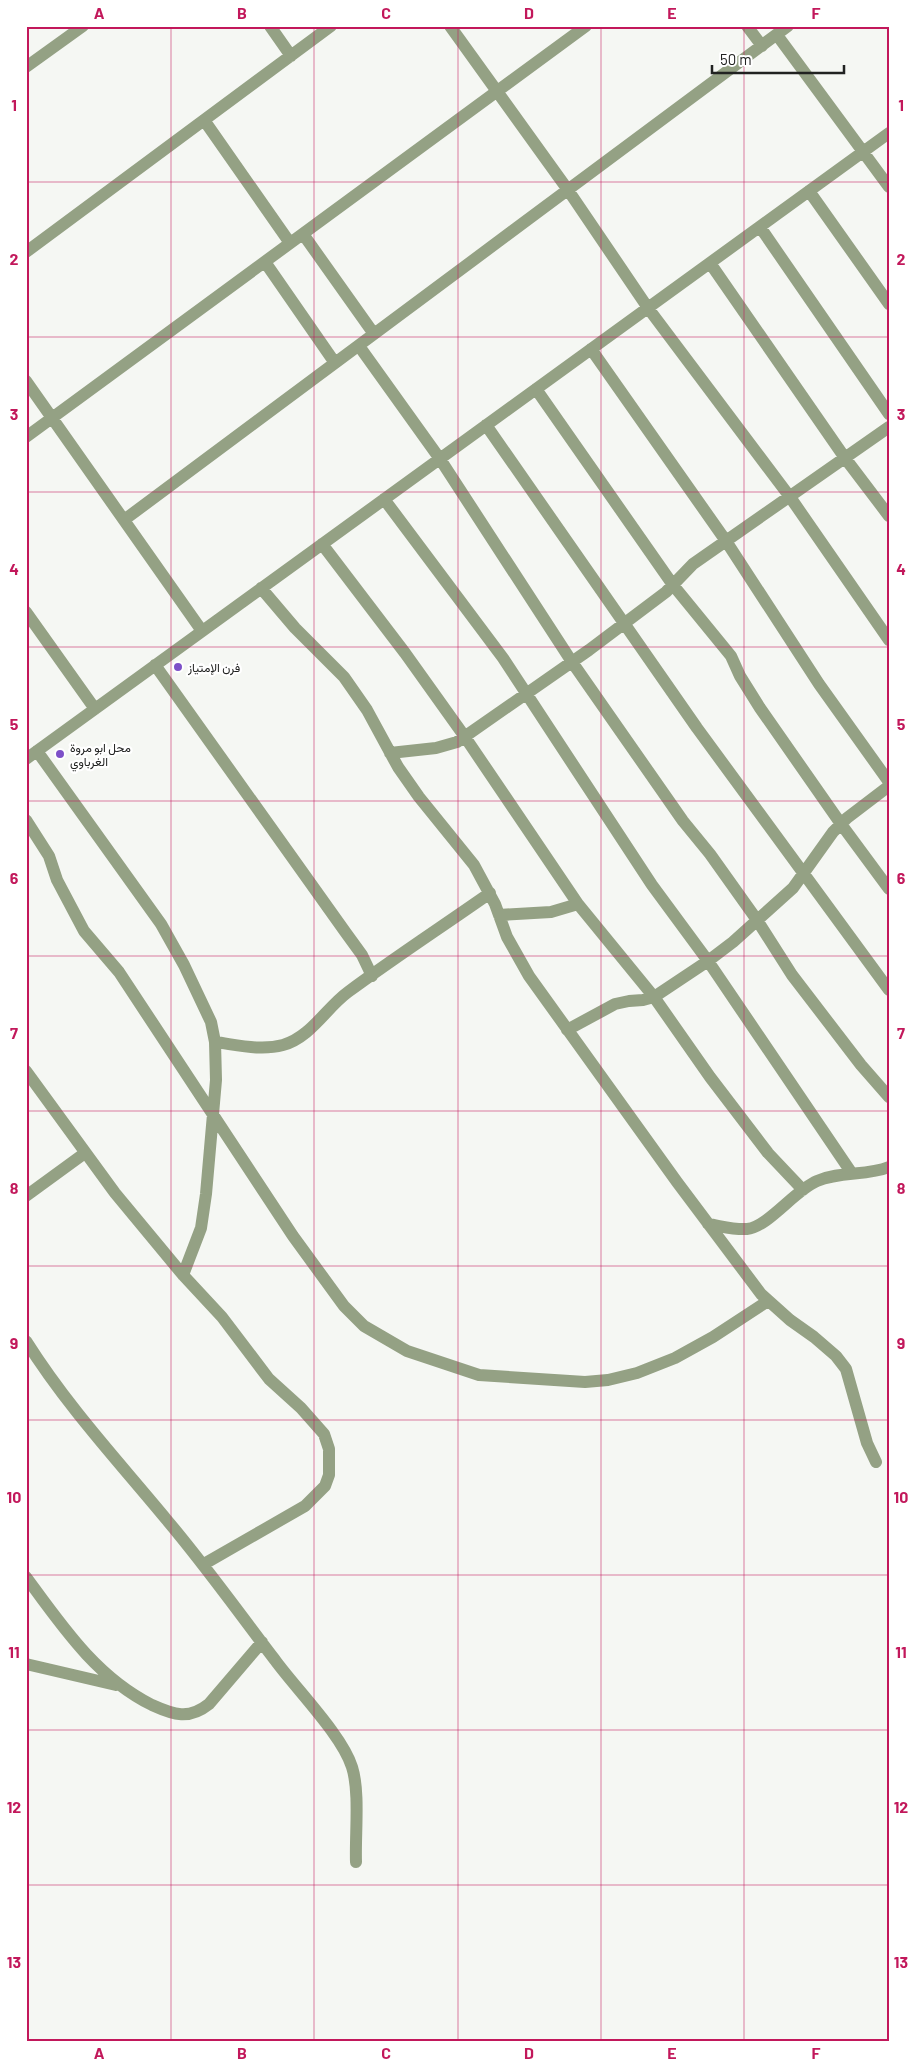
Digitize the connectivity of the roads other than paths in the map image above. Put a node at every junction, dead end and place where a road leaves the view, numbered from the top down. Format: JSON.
{"nodes":[{"id":1,"x":83,"y":26,"type":"edge"},
{"id":2,"x":270,"y":26,"type":"edge"},
{"id":3,"x":331,"y":26,"type":"edge"},
{"id":4,"x":450,"y":26,"type":"edge"},
{"id":5,"x":586,"y":26,"type":"edge"},
{"id":6,"x":747,"y":26,"type":"edge"},
{"id":7,"x":788,"y":26,"type":"edge"},
{"id":8,"x":777,"y":34,"type":"junction"},
{"id":9,"x":762,"y":46,"type":"junction"},
{"id":10,"x":291,"y":56,"type":"junction"},
{"id":11,"x":26,"y":67,"type":"edge"},
{"id":12,"x":496,"y":92,"type":"junction"},
{"id":13,"x":204,"y":120,"type":"junction"},
{"id":14,"x":889,"y":134,"type":"edge"},
{"id":15,"x":864,"y":152,"type":"junction"},
{"id":16,"x":889,"y":187,"type":"edge"},
{"id":17,"x":568,"y":190,"type":"junction"},
{"id":18,"x":809,"y":191,"type":"junction"},
{"id":19,"x":760,"y":227,"type":"junction"},
{"id":20,"x":303,"y":234,"type":"junction"},
{"id":21,"x":290,"y":244,"type":"junction"},
{"id":22,"x":26,"y":252,"type":"edge"},
{"id":23,"x":265,"y":262,"type":"junction"},
{"id":24,"x":710,"y":263,"type":"junction"},
{"id":25,"x":889,"y":304,"type":"edge"},
{"id":26,"x":648,"y":308,"type":"junction"},
{"id":27,"x":374,"y":334,"type":"junction"},
{"id":28,"x":359,"y":346,"type":"junction"},
{"id":29,"x":591,"y":349,"type":"junction"},
{"id":30,"x":335,"y":363,"type":"junction"},
{"id":31,"x":26,"y":381,"type":"edge"},
{"id":32,"x":536,"y":389,"type":"junction"},
{"id":33,"x":889,"y":414,"type":"edge"},
{"id":34,"x":52,"y":418,"type":"junction"},
{"id":35,"x":486,"y":425,"type":"junction"},
{"id":36,"x":889,"y":427,"type":"edge"},
{"id":37,"x":26,"y":437,"type":"edge"},
{"id":38,"x":440,"y":458,"type":"junction"},
{"id":39,"x":846,"y":458,"type":"junction"},
{"id":40,"x":790,"y":497,"type":"junction"},
{"id":41,"x":384,"y":499,"type":"junction"},
{"id":42,"x":889,"y":516,"type":"edge"},
{"id":43,"x":124,"y":520,"type":"junction"},
{"id":44,"x":726,"y":541,"type":"junction"},
{"id":45,"x":322,"y":544,"type":"junction"},
{"id":46,"x":673,"y":585,"type":"junction"},
{"id":47,"x":261,"y":588,"type":"junction"},
{"id":48,"x":26,"y":612,"type":"edge"},
{"id":49,"x":623,"y":624,"type":"junction"},
{"id":50,"x":202,"y":631,"type":"junction"},
{"id":51,"x":889,"y":640,"type":"edge"},
{"id":52,"x":572,"y":662,"type":"junction"},
{"id":53,"x":155,"y":665,"type":"junction"},
{"id":54,"x":526,"y":694,"type":"junction"},
{"id":55,"x":95,"y":709,"type":"junction"},
{"id":56,"x":465,"y":736,"type":"junction"},
{"id":57,"x":37,"y":751,"type":"junction"},
{"id":58,"x":390,"y":753,"type":"junction"},
{"id":59,"x":26,"y":759,"type":"edge"},
{"id":60,"x":889,"y":782,"type":"edge"},
{"id":61,"x":889,"y":786,"type":"edge"},
{"id":62,"x":26,"y":820,"type":"edge"},
{"id":63,"x":841,"y":824,"type":"junction"},
{"id":64,"x":804,"y":874,"type":"junction"},
{"id":65,"x":889,"y":889,"type":"edge"},
{"id":66,"x":490,"y":893,"type":"junction"},
{"id":67,"x":578,"y":904,"type":"junction"},
{"id":68,"x":499,"y":915,"type":"junction"},
{"id":69,"x":757,"y":920,"type":"junction"},
{"id":70,"x":708,"y":961,"type":"junction"},
{"id":71,"x":372,"y":976,"type":"junction"},
{"id":72,"x":889,"y":990,"type":"edge"},
{"id":73,"x":654,"y":997,"type":"junction"},
{"id":74,"x":567,"y":1030,"type":"junction"},
{"id":75,"x":215,"y":1042,"type":"junction"},
{"id":76,"x":26,"y":1070,"type":"edge"},
{"id":77,"x":889,"y":1097,"type":"edge"},
{"id":78,"x":212,"y":1113,"type":"junction"},
{"id":79,"x":85,"y":1152,"type":"junction"},
{"id":80,"x":889,"y":1167,"type":"edge"},
{"id":81,"x":851,"y":1172,"type":"junction"},
{"id":82,"x":802,"y":1190,"type":"junction"},
{"id":83,"x":26,"y":1196,"type":"edge"},
{"id":84,"x":708,"y":1224,"type":"junction"},
{"id":85,"x":184,"y":1275,"type":"junction"},
{"id":86,"x":768,"y":1301,"type":"junction"},
{"id":87,"x":26,"y":1341,"type":"edge"},
{"id":88,"x":876,"y":1462,"type":"dead end"},
{"id":89,"x":204,"y":1564,"type":"junction"},
{"id":90,"x":26,"y":1577,"type":"edge"},
{"id":91,"x":262,"y":1642,"type":"junction"},
{"id":92,"x":26,"y":1664,"type":"edge"},
{"id":93,"x":118,"y":1685,"type":"junction"},
{"id":94,"x":356,"y":1862,"type":"dead end"}],
"edges":[{"from":1,"to":11,"type":"street"},
{"from":2,"to":10,"type":"street"},
{"from":3,"to":10,"type":"street"},
{"from":4,"to":12,"type":"street"},
{"from":5,"to":12,"type":"street"},
{"from":6,"to":9,"type":"street"},
{"from":7,"to":8,"type":"street"},
{"from":8,"to":9,"type":"street"},
{"from":8,"to":15,"type":"street"},
{"from":9,"to":17,"type":"street"},
{"from":10,"to":13,"type":"street"},
{"from":12,"to":17,"type":"street"},
{"from":12,"to":20,"type":"street"},
{"from":13,"to":21,"type":"street"},
{"from":13,"to":22,"type":"street"},
{"from":14,"to":15,"type":"street"},
{"from":15,"to":16,"type":"street"},
{"from":15,"to":18,"type":"street"},
{"from":17,"to":26,"type":"street"},
{"from":17,"to":27,"type":"street"},
{"from":18,"to":19,"type":"street"},
{"from":18,"to":25,"type":"street"},
{"from":19,"to":24,"type":"street"},
{"from":19,"to":33,"type":"street"},
{"from":20,"to":21,"type":"street"},
{"from":20,"to":27,"type":"street"},
{"from":21,"to":23,"type":"street"},
{"from":23,"to":30,"type":"street"},
{"from":23,"to":34,"type":"street"},
{"from":24,"to":26,"type":"street"},
{"from":24,"to":39,"type":"street"},
{"from":26,"to":29,"type":"street"},
{"from":26,"to":40,"type":"street"},
{"from":27,"to":28,"type":"street"},
{"from":28,"to":30,"type":"street"},
{"from":28,"to":38,"type":"street"},
{"from":29,"to":32,"type":"street"},
{"from":29,"to":44,"type":"street"},
{"from":30,"to":43,"type":"street"},
{"from":31,"to":34,"type":"street"},
{"from":32,"to":35,"type":"street"},
{"from":32,"to":46,"type":"street"},
{"from":34,"to":37,"type":"street"},
{"from":34,"to":43,"type":"street"},
{"from":35,"to":38,"type":"street"},
{"from":35,"to":49,"type":"street"},
{"from":36,"to":39,"type":"street"},
{"from":38,"to":41,"type":"street"},
{"from":38,"to":52,"type":"street"},
{"from":39,"to":40,"type":"street"},
{"from":39,"to":42,"type":"street"},
{"from":40,"to":44,"type":"street"},
{"from":40,"to":51,"type":"street"},
{"from":41,"to":45,"type":"street"},
{"from":41,"to":54,"type":"street"},
{"from":43,"to":50,"type":"street"},
{"from":44,"to":46,"type":"street"},
{"from":44,"to":60,"type":"street"},
{"from":45,"to":47,"type":"street"},
{"from":45,"to":56,"type":"street"},
{"from":46,"to":49,"type":"street"},
{"from":46,"to":63,"type":"street"},
{"from":47,"to":50,"type":"street"},
{"from":47,"to":58,"type":"street"},
{"from":48,"to":55,"type":"street"},
{"from":49,"to":52,"type":"street"},
{"from":49,"to":64,"type":"street"},
{"from":50,"to":53,"type":"street"},
{"from":52,"to":54,"type":"street"},
{"from":52,"to":69,"type":"street"},
{"from":53,"to":55,"type":"street"},
{"from":53,"to":71,"type":"street"},
{"from":54,"to":56,"type":"street"},
{"from":54,"to":70,"type":"street"},
{"from":55,"to":57,"type":"street"},
{"from":56,"to":58,"type":"street"},
{"from":56,"to":67,"type":"street"},
{"from":57,"to":59,"type":"street"},
{"from":57,"to":75,"type":"street"},
{"from":58,"to":66,"type":"street"},
{"from":61,"to":63,"type":"street"},
{"from":62,"to":78,"type":"street"},
{"from":63,"to":64,"type":"street"},
{"from":63,"to":65,"type":"street"},
{"from":64,"to":69,"type":"street"},
{"from":64,"to":72,"type":"street"},
{"from":66,"to":68,"type":"street"},
{"from":66,"to":71,"type":"street"},
{"from":67,"to":68,"type":"street"},
{"from":67,"to":73,"type":"street"},
{"from":68,"to":74,"type":"street"},
{"from":69,"to":70,"type":"street"},
{"from":69,"to":77,"type":"street"},
{"from":70,"to":73,"type":"street"},
{"from":70,"to":81,"type":"street"},
{"from":71,"to":75,"type":"street"},
{"from":73,"to":74,"type":"street"},
{"from":73,"to":82,"type":"street"},
{"from":74,"to":84,"type":"street"},
{"from":75,"to":78,"type":"street"},
{"from":76,"to":79,"type":"street"},
{"from":78,"to":85,"type":"street"},
{"from":78,"to":86,"type":"street"},
{"from":79,"to":83,"type":"street"},
{"from":79,"to":85,"type":"street"},
{"from":80,"to":81,"type":"street"},
{"from":81,"to":82,"type":"street"},
{"from":82,"to":84,"type":"street"},
{"from":84,"to":86,"type":"street"},
{"from":85,"to":89,"type":"street"},
{"from":86,"to":88,"type":"street"},
{"from":87,"to":89,"type":"street"},
{"from":89,"to":91,"type":"street"},
{"from":90,"to":93,"type":"street"},
{"from":91,"to":93,"type":"street"},
{"from":91,"to":94,"type":"street"},
{"from":92,"to":93,"type":"street"}]}
